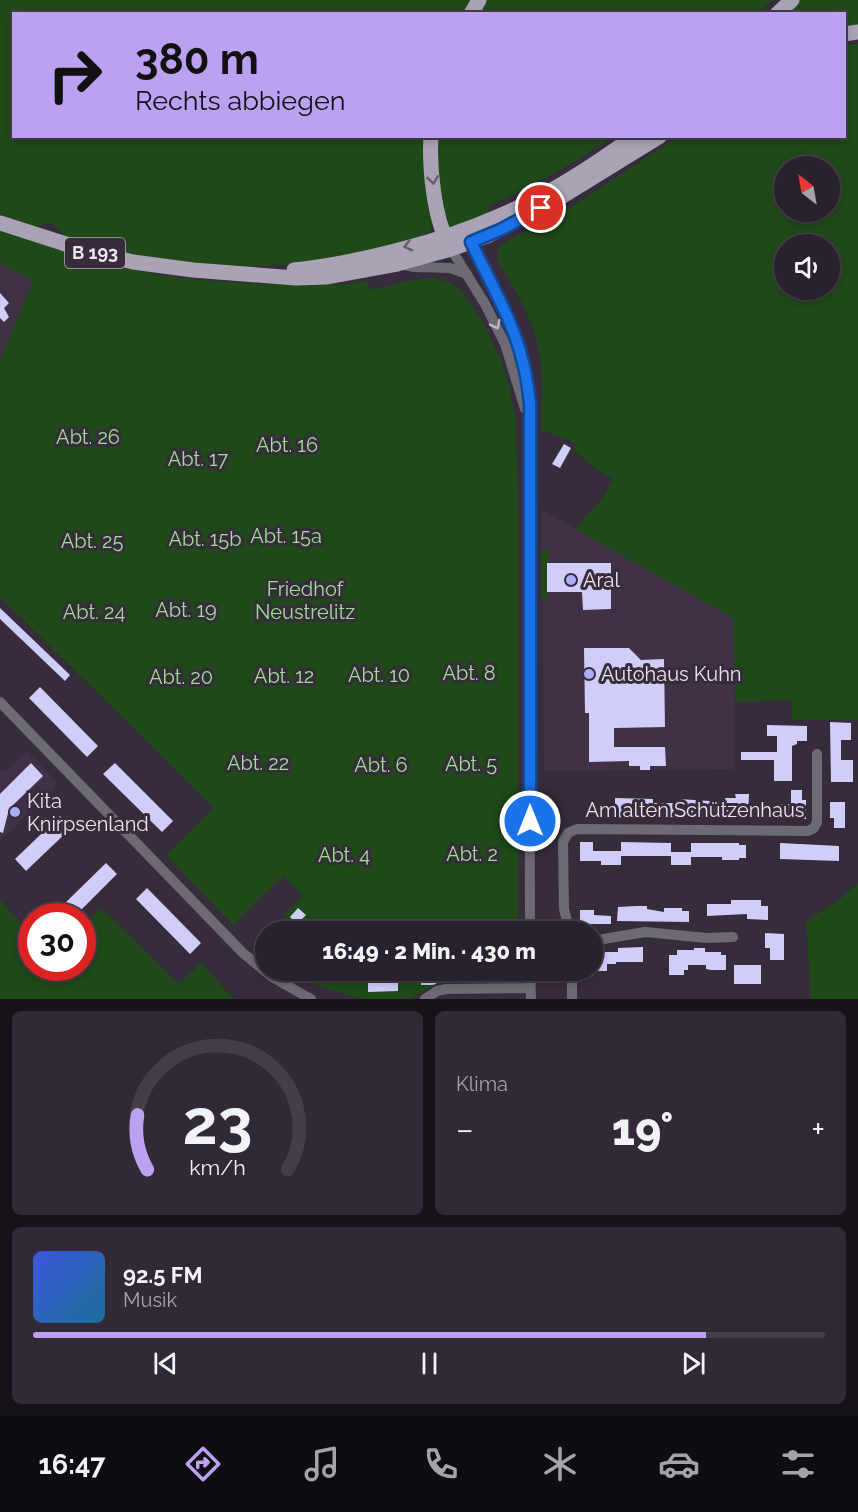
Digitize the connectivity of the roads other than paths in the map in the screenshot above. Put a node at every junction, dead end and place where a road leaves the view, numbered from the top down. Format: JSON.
{"nodes":[{"id":1,"x":792,"y":0,"type":"edge"},
{"id":2,"x":779,"y":12,"type":"edge"},
{"id":3,"x":431,"y":138,"type":"edge"},
{"id":4,"x":631,"y":138,"type":"edge"},
{"id":5,"x":642,"y":138,"type":"edge"},
{"id":6,"x":657,"y":138,"type":"edge"},
{"id":7,"x":593,"y":178,"type":"junction"},
{"id":8,"x":0,"y":223,"type":"edge"},
{"id":9,"x":468,"y":236,"type":"junction"},
{"id":10,"x":448,"y":242,"type":"junction"},
{"id":11,"x":397,"y":264,"type":"junction"},
{"id":12,"x":253,"y":274,"type":"junction"},
{"id":13,"x":467,"y":274,"type":"junction"},
{"id":14,"x":528,"y":466,"type":"junction"},
{"id":15,"x":0,"y":702,"type":"edge"},
{"id":16,"x":817,"y":754,"type":"dead end"},
{"id":17,"x":530,"y":921,"type":"edge"},
{"id":18,"x":567,"y":921,"type":"edge"},
{"id":19,"x":733,"y":937,"type":"dead end"},
{"id":20,"x":603,"y":939,"type":"edge"},
{"id":21,"x":572,"y":981,"type":"edge"},
{"id":22,"x":530,"y":993,"type":"edge"},
{"id":23,"x":311,"y":999,"type":"edge"},
{"id":24,"x":425,"y":999,"type":"edge"},
{"id":25,"x":572,"y":999,"type":"edge"}],
"edges":[{"from":1,"to":2,"type":"main road"},
{"from":3,"to":10,"type":"main road","one_way":true},
{"from":4,"to":9,"type":"main road"},
{"from":5,"to":7,"type":"main road"},
{"from":6,"to":7,"type":"main road"},
{"from":7,"to":9,"type":"main road"},
{"from":8,"to":12,"type":"main road","number":"B 193"},
{"from":9,"to":10,"type":"main road"},
{"from":9,"to":14,"type":"street"},
{"from":10,"to":11,"type":"main road","number":"B 193"},
{"from":10,"to":12,"type":"main road","number":"B 193","one_way":true},
{"from":10,"to":13,"type":"street"},
{"from":11,"to":12,"type":"main road","number":"B 193"},
{"from":11,"to":13,"type":"street"},
{"from":13,"to":14,"type":"street","one_way":true},
{"from":14,"to":17,"type":"street"},
{"from":15,"to":23,"type":"street"},
{"from":16,"to":18,"type":"street","name":"Am alten Schützenhaus"},
{"from":19,"to":20,"type":"street"},
{"from":21,"to":25,"type":"street"},
{"from":22,"to":24,"type":"street"}]}
